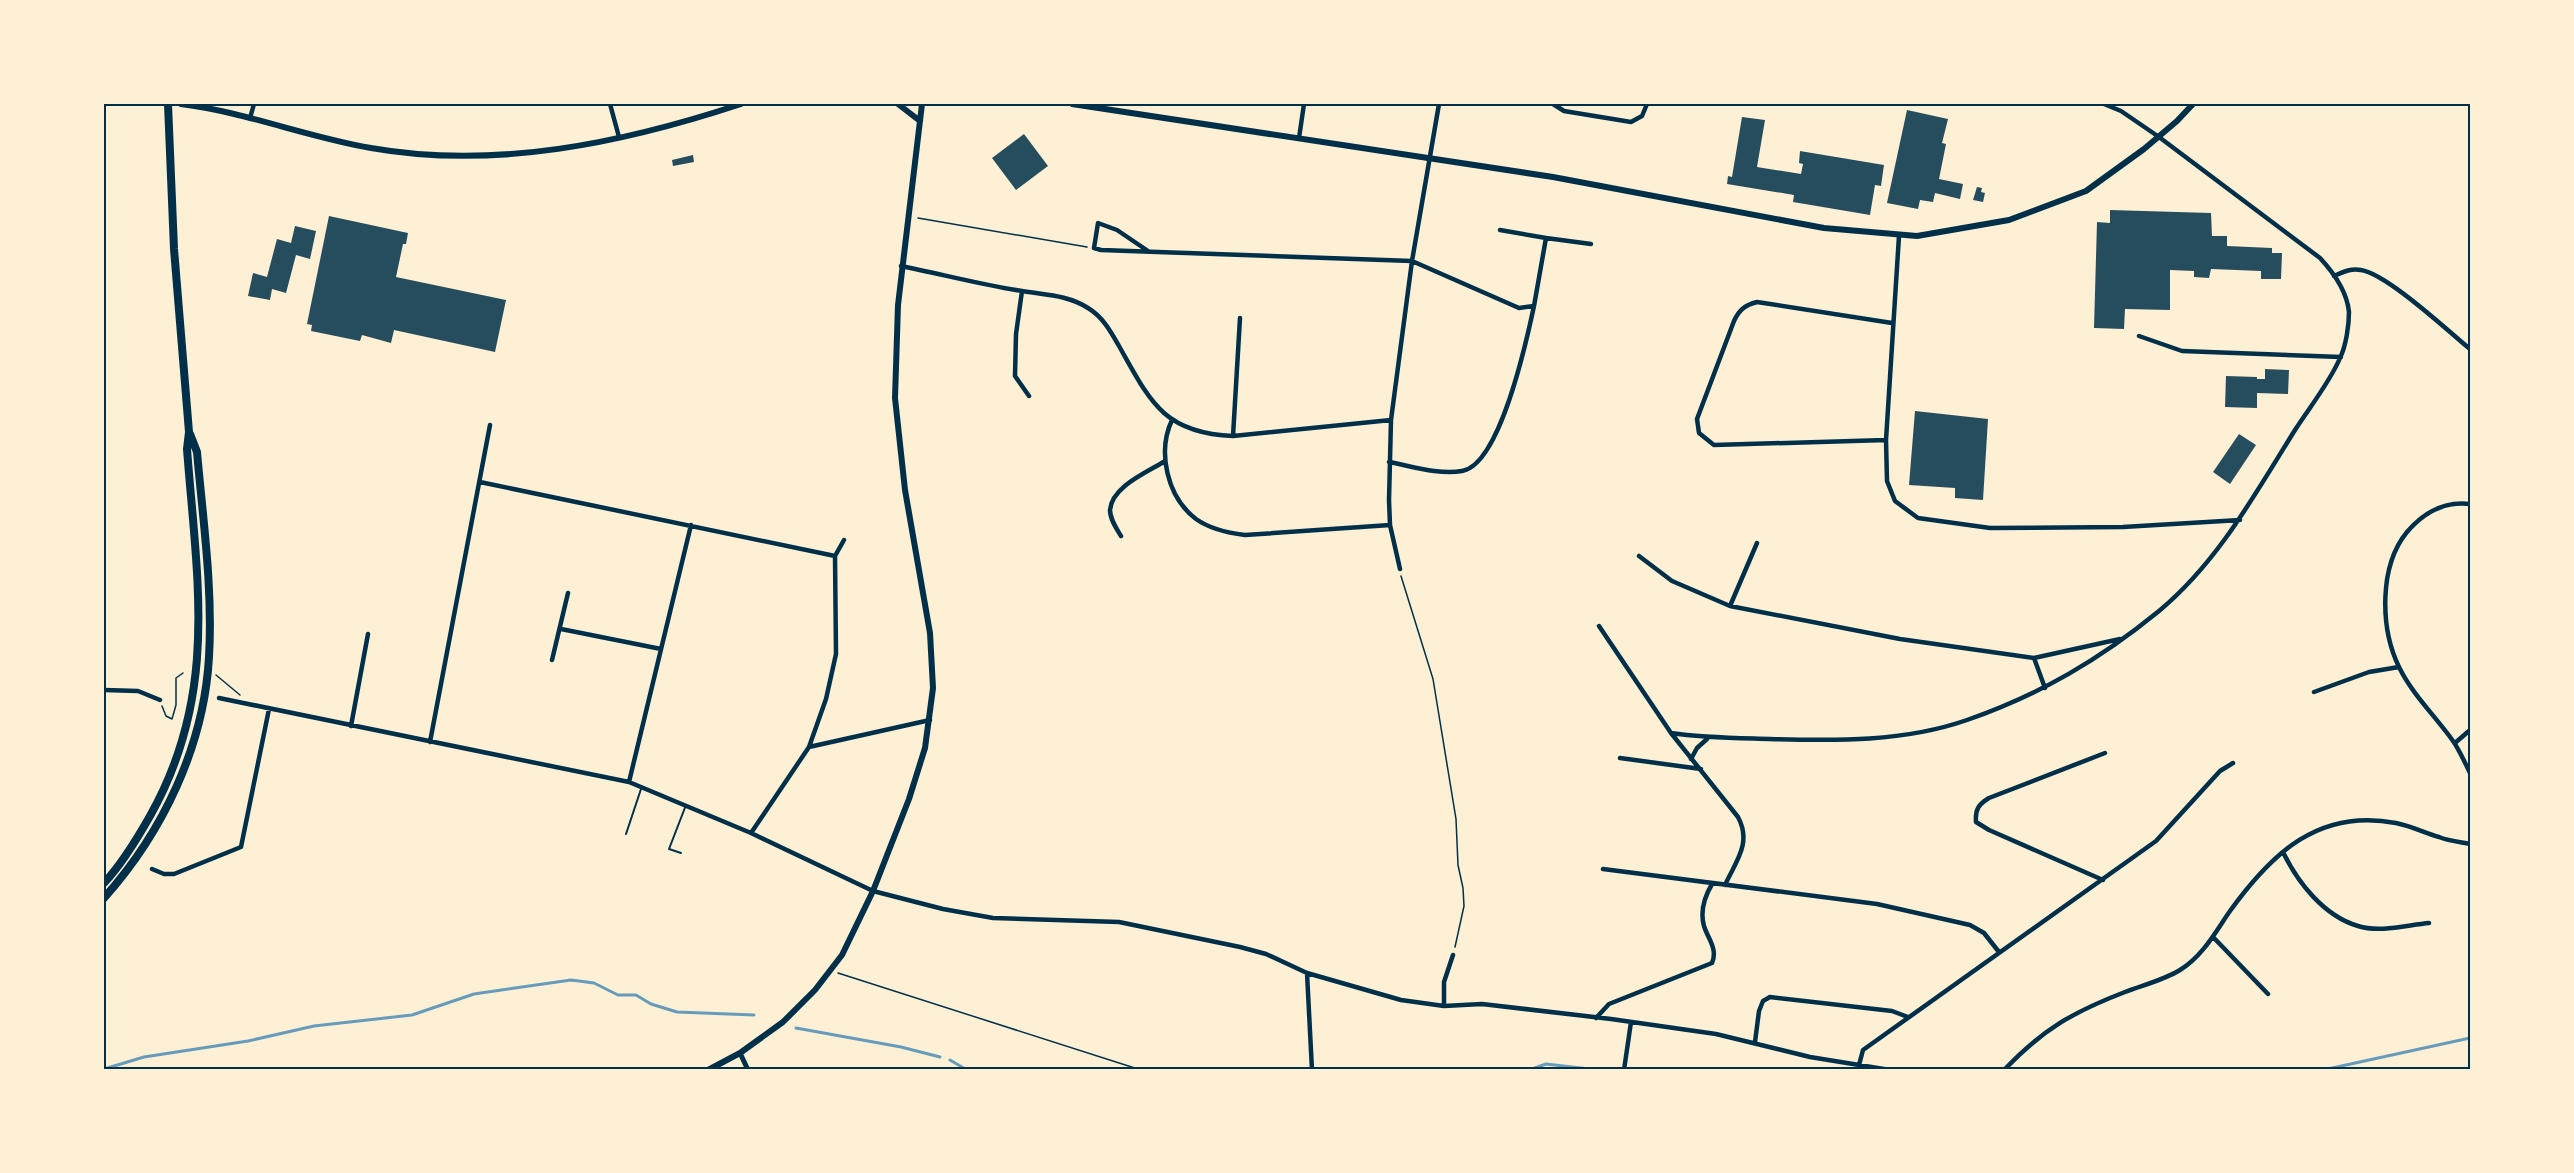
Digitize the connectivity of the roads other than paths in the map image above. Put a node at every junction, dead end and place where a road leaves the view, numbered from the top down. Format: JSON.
{"nodes":[{"id":1,"x":168,"y":104,"type":"edge"},
{"id":2,"x":181,"y":104,"type":"edge"},
{"id":3,"x":254,"y":104,"type":"edge"},
{"id":4,"x":610,"y":104,"type":"edge"},
{"id":5,"x":741,"y":104,"type":"edge"},
{"id":6,"x":898,"y":104,"type":"edge"},
{"id":7,"x":922,"y":104,"type":"edge"},
{"id":8,"x":1072,"y":104,"type":"edge"},
{"id":9,"x":1304,"y":104,"type":"edge"},
{"id":10,"x":1439,"y":104,"type":"edge"},
{"id":11,"x":1552,"y":104,"type":"edge"},
{"id":12,"x":1647,"y":104,"type":"edge"},
{"id":13,"x":2104,"y":104,"type":"edge"},
{"id":14,"x":2193,"y":104,"type":"edge"},
{"id":15,"x":190,"y":105,"type":"edge"},
{"id":16,"x":250,"y":119,"type":"junction"},
{"id":17,"x":920,"y":121,"type":"junction"},
{"id":18,"x":619,"y":137,"type":"junction"},
{"id":19,"x":2159,"y":137,"type":"junction"},
{"id":20,"x":1299,"y":138,"type":"junction"},
{"id":21,"x":1430,"y":158,"type":"junction"},
{"id":22,"x":1500,"y":230,"type":"dead end"},
{"id":23,"x":1899,"y":236,"type":"junction"},
{"id":24,"x":1546,"y":238,"type":"junction"},
{"id":25,"x":1591,"y":244,"type":"dead end"},
{"id":26,"x":1148,"y":251,"type":"junction"},
{"id":27,"x":1412,"y":261,"type":"junction"},
{"id":28,"x":901,"y":266,"type":"junction"},
{"id":29,"x":2334,"y":276,"type":"junction"},
{"id":30,"x":1022,"y":291,"type":"junction"},
{"id":31,"x":1534,"y":306,"type":"junction"},
{"id":32,"x":1240,"y":318,"type":"dead end"},
{"id":33,"x":1892,"y":322,"type":"junction"},
{"id":34,"x":2139,"y":336,"type":"dead end"},
{"id":35,"x":2470,"y":349,"type":"edge"},
{"id":36,"x":2341,"y":357,"type":"junction"},
{"id":37,"x":1029,"y":396,"type":"dead end"},
{"id":38,"x":1172,"y":420,"type":"junction"},
{"id":39,"x":1391,"y":420,"type":"junction"},
{"id":40,"x":490,"y":425,"type":"dead end"},
{"id":41,"x":189,"y":432,"type":"junction"},
{"id":42,"x":1233,"y":436,"type":"junction"},
{"id":43,"x":1886,"y":440,"type":"junction"},
{"id":44,"x":1165,"y":461,"type":"junction"},
{"id":45,"x":1389,"y":462,"type":"junction"},
{"id":46,"x":480,"y":482,"type":"junction"},
{"id":47,"x":2470,"y":504,"type":"edge"},
{"id":48,"x":2240,"y":520,"type":"junction"},
{"id":49,"x":691,"y":525,"type":"junction"},
{"id":50,"x":1390,"y":525,"type":"junction"},
{"id":51,"x":1121,"y":536,"type":"dead end"},
{"id":52,"x":844,"y":540,"type":"dead end"},
{"id":53,"x":1757,"y":543,"type":"dead end"},
{"id":54,"x":835,"y":556,"type":"junction"},
{"id":55,"x":1639,"y":556,"type":"dead end"},
{"id":56,"x":1400,"y":569,"type":"road end"},
{"id":57,"x":568,"y":593,"type":"dead end"},
{"id":58,"x":1730,"y":606,"type":"junction"},
{"id":59,"x":1599,"y":626,"type":"dead end"},
{"id":60,"x":561,"y":629,"type":"junction"},
{"id":61,"x":368,"y":634,"type":"dead end"},
{"id":62,"x":2124,"y":638,"type":"junction"},
{"id":63,"x":661,"y":649,"type":"junction"},
{"id":64,"x":2034,"y":657,"type":"junction"},
{"id":65,"x":552,"y":660,"type":"dead end"},
{"id":66,"x":2399,"y":667,"type":"junction"},
{"id":67,"x":2045,"y":688,"type":"junction"},
{"id":68,"x":104,"y":690,"type":"edge"},
{"id":69,"x":2314,"y":692,"type":"dead end"},
{"id":70,"x":219,"y":698,"type":"dead end"},
{"id":71,"x":160,"y":700,"type":"road end"},
{"id":72,"x":269,"y":709,"type":"junction"},
{"id":73,"x":930,"y":720,"type":"junction"},
{"id":74,"x":351,"y":726,"type":"junction"},
{"id":75,"x":2470,"y":730,"type":"edge"},
{"id":76,"x":1671,"y":733,"type":"junction"},
{"id":77,"x":1707,"y":739,"type":"junction"},
{"id":78,"x":430,"y":742,"type":"junction"},
{"id":79,"x":2455,"y":743,"type":"junction"},
{"id":80,"x":809,"y":747,"type":"junction"},
{"id":81,"x":2105,"y":753,"type":"dead end"},
{"id":82,"x":1620,"y":758,"type":"dead end"},
{"id":83,"x":1691,"y":759,"type":"junction"},
{"id":84,"x":2233,"y":763,"type":"dead end"},
{"id":85,"x":1701,"y":769,"type":"junction"},
{"id":86,"x":2470,"y":773,"type":"edge"},
{"id":87,"x":629,"y":782,"type":"junction"},
{"id":88,"x":642,"y":786,"type":"junction"},
{"id":89,"x":686,"y":805,"type":"junction"},
{"id":90,"x":751,"y":833,"type":"junction"},
{"id":91,"x":626,"y":834,"type":"dead end"},
{"id":92,"x":2470,"y":844,"type":"edge"},
{"id":93,"x":2283,"y":852,"type":"junction"},
{"id":94,"x":681,"y":853,"type":"dead end"},
{"id":95,"x":152,"y":869,"type":"dead end"},
{"id":96,"x":1603,"y":869,"type":"dead end"},
{"id":97,"x":2103,"y":880,"type":"junction"},
{"id":98,"x":104,"y":883,"type":"edge"},
{"id":99,"x":1712,"y":884,"type":"junction"},
{"id":100,"x":1725,"y":885,"type":"junction"},
{"id":101,"x":873,"y":891,"type":"junction"},
{"id":102,"x":104,"y":898,"type":"edge"},
{"id":103,"x":2429,"y":923,"type":"dead end"},
{"id":104,"x":2214,"y":938,"type":"junction"},
{"id":105,"x":1999,"y":952,"type":"junction"},
{"id":106,"x":1453,"y":956,"type":"road end"},
{"id":107,"x":1307,"y":973,"type":"junction"},
{"id":108,"x":2268,"y":994,"type":"dead end"},
{"id":109,"x":1444,"y":1006,"type":"junction"},
{"id":110,"x":1908,"y":1017,"type":"junction"},
{"id":111,"x":1596,"y":1018,"type":"junction"},
{"id":112,"x":1630,"y":1022,"type":"junction"},
{"id":113,"x":1755,"y":1042,"type":"junction"},
{"id":114,"x":740,"y":1053,"type":"junction"},
{"id":115,"x":1859,"y":1065,"type":"junction"},
{"id":116,"x":708,"y":1070,"type":"edge"},
{"id":117,"x":748,"y":1070,"type":"edge"},
{"id":118,"x":1312,"y":1070,"type":"edge"},
{"id":119,"x":1624,"y":1070,"type":"edge"},
{"id":120,"x":1890,"y":1070,"type":"edge"},
{"id":121,"x":2004,"y":1070,"type":"edge"}],
"edges":[{"from":1,"to":41,"type":"highway"},
{"from":2,"to":15,"type":"main road"},
{"from":3,"to":16,"type":"street"},
{"from":4,"to":18,"type":"street"},
{"from":5,"to":18,"type":"main road"},
{"from":6,"to":17,"type":"main road"},
{"from":7,"to":17,"type":"main road"},
{"from":8,"to":20,"type":"main road"},
{"from":9,"to":20,"type":"street"},
{"from":10,"to":21,"type":"street"},
{"from":11,"to":12,"type":"street"},
{"from":13,"to":19,"type":"street"},
{"from":14,"to":19,"type":"main road"},
{"from":15,"to":16,"type":"main road"},
{"from":16,"to":18,"type":"main road"},
{"from":17,"to":28,"type":"main road"},
{"from":19,"to":23,"type":"main road"},
{"from":19,"to":29,"type":"street"},
{"from":20,"to":21,"type":"main road"},
{"from":21,"to":23,"type":"main road"},
{"from":21,"to":27,"type":"street"},
{"from":22,"to":24,"type":"street"},
{"from":23,"to":33,"type":"street"},
{"from":24,"to":25,"type":"street"},
{"from":24,"to":31,"type":"street"},
{"from":26,"to":26,"type":"street"},
{"from":26,"to":27,"type":"street"},
{"from":27,"to":31,"type":"street"},
{"from":27,"to":39,"type":"street"},
{"from":28,"to":30,"type":"street"},
{"from":28,"to":73,"type":"main road"},
{"from":29,"to":35,"type":"street"},
{"from":29,"to":36,"type":"street"},
{"from":30,"to":37,"type":"street"},
{"from":30,"to":38,"type":"street"},
{"from":31,"to":45,"type":"street"},
{"from":32,"to":42,"type":"street"},
{"from":33,"to":43,"type":"street"},
{"from":33,"to":43,"type":"street"},
{"from":34,"to":36,"type":"street"},
{"from":36,"to":48,"type":"street"},
{"from":38,"to":42,"type":"street"},
{"from":38,"to":44,"type":"street"},
{"from":39,"to":42,"type":"street"},
{"from":39,"to":45,"type":"street"},
{"from":40,"to":46,"type":"street"},
{"from":41,"to":98,"type":"highway"},
{"from":41,"to":102,"type":"highway"},
{"from":43,"to":48,"type":"street"},
{"from":44,"to":50,"type":"street"},
{"from":44,"to":51,"type":"street"},
{"from":45,"to":50,"type":"street"},
{"from":46,"to":49,"type":"street"},
{"from":46,"to":78,"type":"street"},
{"from":47,"to":66,"type":"street"},
{"from":48,"to":62,"type":"street"},
{"from":49,"to":54,"type":"street"},
{"from":49,"to":63,"type":"street"},
{"from":50,"to":56,"type":"street"},
{"from":52,"to":54,"type":"street"},
{"from":53,"to":58,"type":"street"},
{"from":54,"to":80,"type":"street"},
{"from":55,"to":58,"type":"street"},
{"from":57,"to":60,"type":"street"},
{"from":58,"to":64,"type":"street"},
{"from":59,"to":76,"type":"street"},
{"from":60,"to":63,"type":"street"},
{"from":60,"to":65,"type":"street"},
{"from":61,"to":74,"type":"street"},
{"from":62,"to":64,"type":"street"},
{"from":62,"to":67,"type":"street"},
{"from":63,"to":87,"type":"street"},
{"from":64,"to":67,"type":"street"},
{"from":66,"to":69,"type":"street"},
{"from":66,"to":79,"type":"street"},
{"from":67,"to":77,"type":"street"},
{"from":68,"to":71,"type":"street"},
{"from":70,"to":72,"type":"street"},
{"from":72,"to":74,"type":"street"},
{"from":72,"to":95,"type":"street"},
{"from":73,"to":80,"type":"street"},
{"from":73,"to":101,"type":"main road"},
{"from":74,"to":78,"type":"street"},
{"from":75,"to":79,"type":"street"},
{"from":76,"to":77,"type":"street"},
{"from":76,"to":83,"type":"street"},
{"from":77,"to":83,"type":"street"},
{"from":78,"to":87,"type":"street"},
{"from":79,"to":86,"type":"street"},
{"from":80,"to":90,"type":"street"},
{"from":81,"to":97,"type":"street"},
{"from":82,"to":85,"type":"street"},
{"from":83,"to":85,"type":"street"},
{"from":84,"to":97,"type":"street"},
{"from":85,"to":100,"type":"street"},
{"from":87,"to":88,"type":"street"},
{"from":88,"to":89,"type":"street"},
{"from":88,"to":91,"type":"lane"},
{"from":89,"to":90,"type":"street"},
{"from":89,"to":94,"type":"lane"},
{"from":90,"to":101,"type":"street"},
{"from":92,"to":93,"type":"street"},
{"from":93,"to":103,"type":"street"},
{"from":93,"to":104,"type":"street"},
{"from":96,"to":99,"type":"street"},
{"from":97,"to":105,"type":"street"},
{"from":99,"to":100,"type":"street"},
{"from":99,"to":111,"type":"street"},
{"from":100,"to":105,"type":"street"},
{"from":101,"to":107,"type":"street"},
{"from":101,"to":114,"type":"main road"},
{"from":104,"to":108,"type":"street"},
{"from":104,"to":121,"type":"street"},
{"from":105,"to":110,"type":"street"},
{"from":106,"to":109,"type":"street"},
{"from":107,"to":109,"type":"street"},
{"from":107,"to":118,"type":"street"},
{"from":109,"to":111,"type":"street"},
{"from":110,"to":113,"type":"street"},
{"from":110,"to":115,"type":"street"},
{"from":111,"to":112,"type":"street"},
{"from":112,"to":113,"type":"street"},
{"from":112,"to":119,"type":"street"},
{"from":113,"to":115,"type":"street"},
{"from":114,"to":116,"type":"main road"},
{"from":114,"to":117,"type":"street"},
{"from":115,"to":120,"type":"street"}]}
